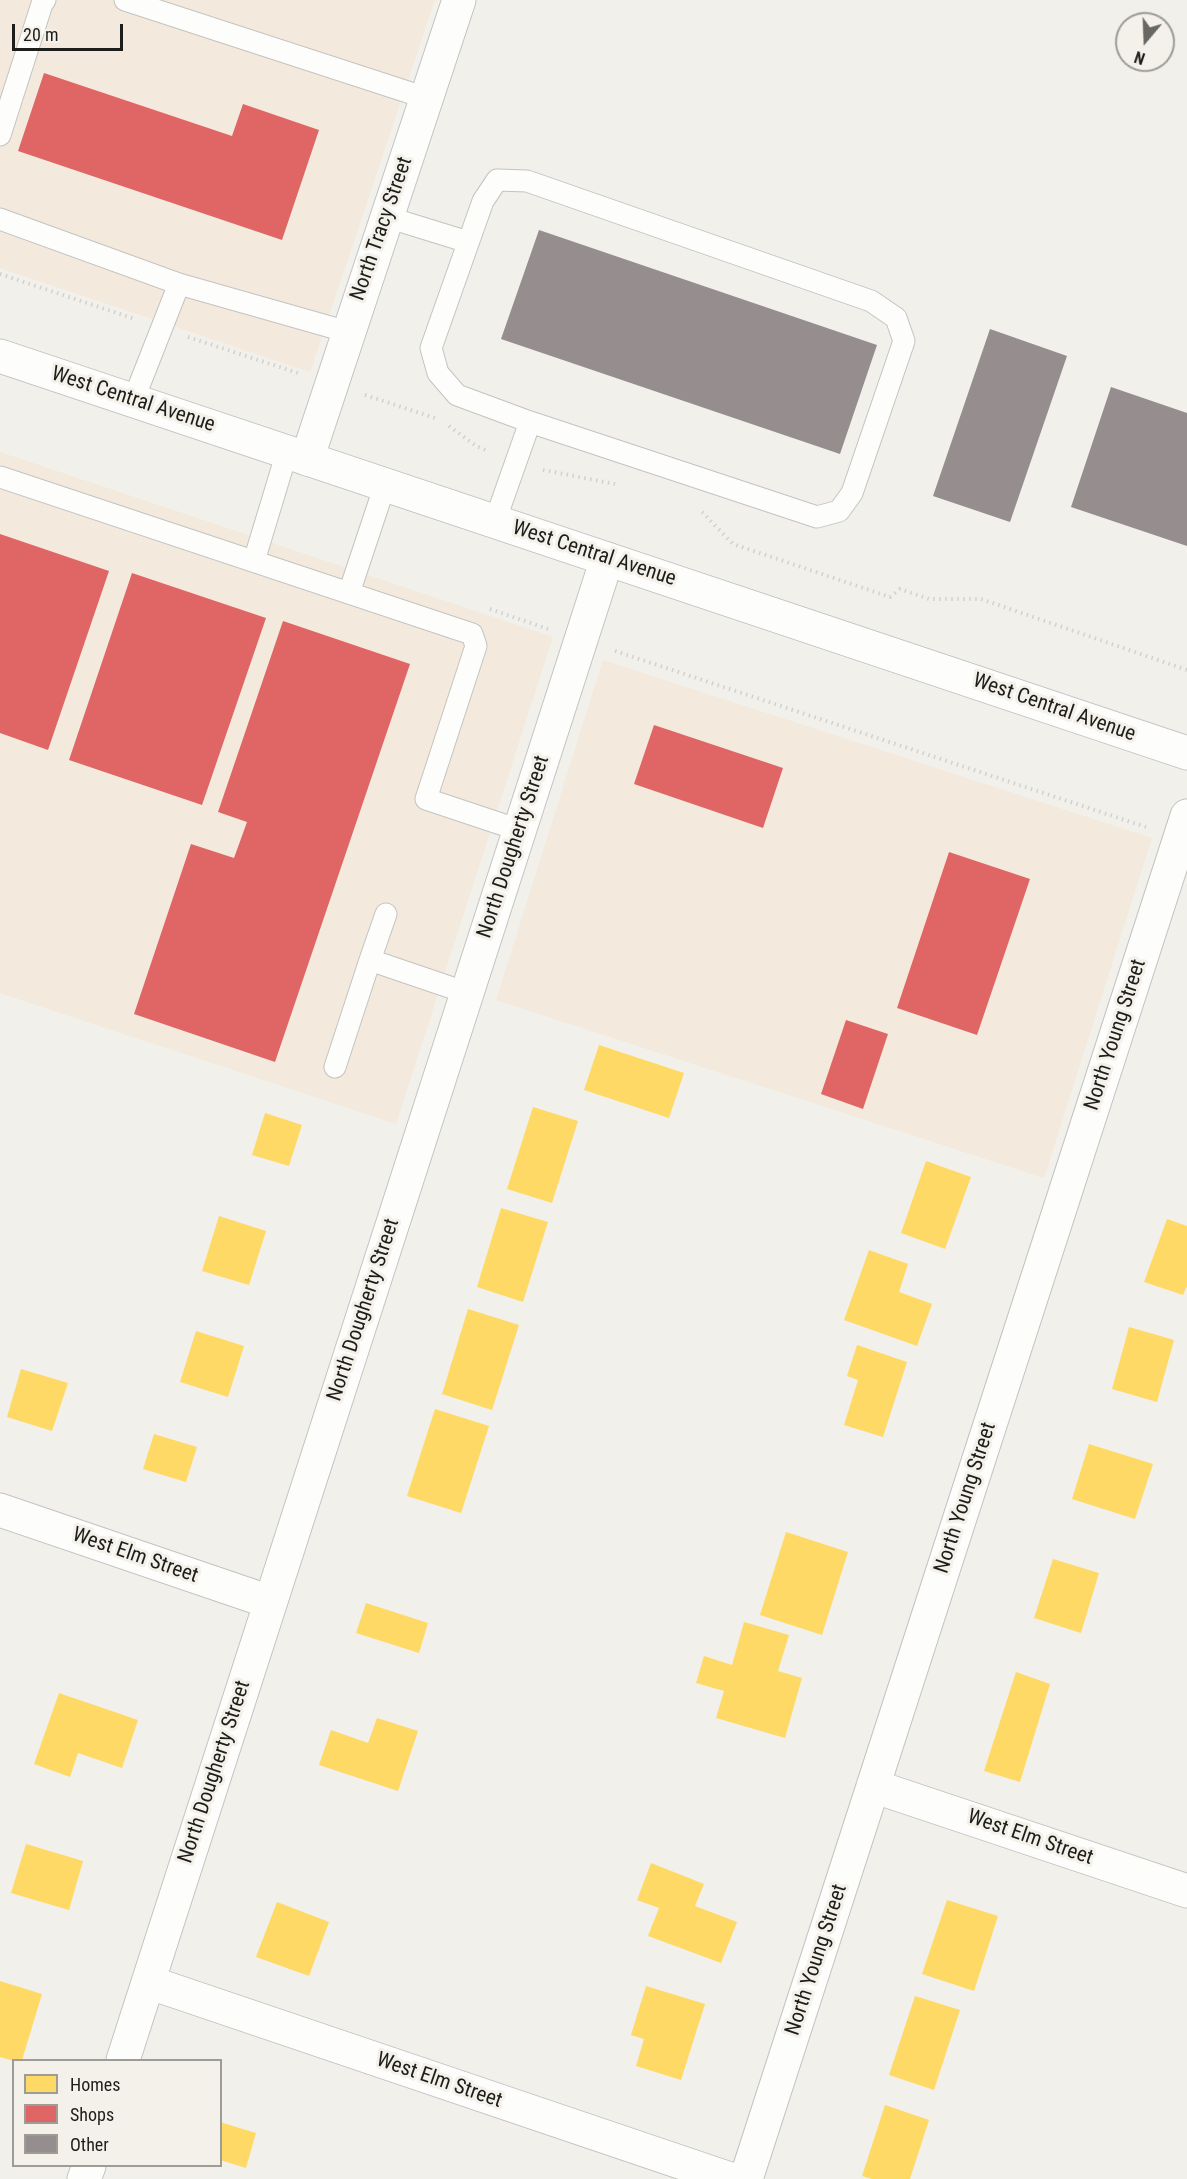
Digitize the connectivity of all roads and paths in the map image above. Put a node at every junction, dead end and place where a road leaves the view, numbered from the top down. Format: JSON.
{"nodes":[{"id":1,"x":45,"y":0,"type":"edge"},
{"id":2,"x":125,"y":0,"type":"edge"},
{"id":3,"x":459,"y":0,"type":"edge"},
{"id":4,"x":426,"y":98,"type":"junction"},
{"id":5,"x":0,"y":135,"type":"edge"},
{"id":6,"x":387,"y":217,"type":"junction"},
{"id":7,"x":0,"y":219,"type":"edge"},
{"id":8,"x":468,"y":242,"type":"junction"},
{"id":9,"x":0,"y":274,"type":"edge"},
{"id":10,"x":179,"y":284,"type":"junction"},
{"id":11,"x":161,"y":328,"type":"junction"},
{"id":12,"x":348,"y":332,"type":"junction"},
{"id":13,"x":0,"y":356,"type":"edge"},
{"id":14,"x":331,"y":384,"type":"junction"},
{"id":15,"x":133,"y":401,"type":"junction"},
{"id":16,"x":530,"y":422,"type":"junction"},
{"id":17,"x":297,"y":455,"type":"junction"},
{"id":18,"x":516,"y":461,"type":"junction"},
{"id":19,"x":0,"y":477,"type":"edge"},
{"id":20,"x":385,"y":485,"type":"junction"},
{"id":21,"x":626,"y":487,"type":"dead end"},
{"id":22,"x":701,"y":511,"type":"dead end"},
{"id":23,"x":495,"y":521,"type":"junction"},
{"id":24,"x":607,"y":559,"type":"junction"},
{"id":25,"x":254,"y":561,"type":"junction"},
{"id":26,"x":349,"y":593,"type":"junction"},
{"id":27,"x":1187,"y":670,"type":"edge"},
{"id":28,"x":1187,"y":753,"type":"edge"},
{"id":29,"x":1187,"y":816,"type":"edge"},
{"id":30,"x":519,"y":830,"type":"junction"},
{"id":31,"x":386,"y":914,"type":"dead end"},
{"id":32,"x":370,"y":960,"type":"junction"},
{"id":33,"x":467,"y":993,"type":"junction"},
{"id":34,"x":335,"y":1067,"type":"dead end"},
{"id":35,"x":0,"y":1510,"type":"edge"},
{"id":36,"x":270,"y":1602,"type":"junction"},
{"id":37,"x":873,"y":1786,"type":"junction"},
{"id":38,"x":1187,"y":1891,"type":"edge"},
{"id":39,"x":148,"y":1982,"type":"junction"},
{"id":40,"x":124,"y":2059,"type":"edge"},
{"id":41,"x":730,"y":2179,"type":"edge"},
{"id":42,"x":746,"y":2179,"type":"edge"}],
"edges":[{"from":1,"to":5,"type":"lane"},
{"from":2,"to":4,"type":"lane"},
{"from":3,"to":4,"type":"street","name":"North Tracy Street"},
{"from":4,"to":6,"type":"street","name":"North Tracy Street"},
{"from":6,"to":8,"type":"lane"},
{"from":6,"to":12,"type":"street","name":"North Tracy Street"},
{"from":7,"to":10,"type":"lane"},
{"from":8,"to":16,"type":"lane"},
{"from":8,"to":16,"type":"lane"},
{"from":9,"to":11,"type":"path"},
{"from":10,"to":11,"type":"lane"},
{"from":10,"to":12,"type":"lane"},
{"from":11,"to":14,"type":"path"},
{"from":11,"to":15,"type":"lane"},
{"from":12,"to":14,"type":"street","name":"North Tracy Street"},
{"from":13,"to":15,"type":"street","name":"West Central Avenue"},
{"from":14,"to":17,"type":"street","name":"North Tracy Street"},
{"from":14,"to":18,"type":"path"},
{"from":15,"to":17,"type":"street","name":"West Central Avenue"},
{"from":16,"to":18,"type":"lane"},
{"from":17,"to":20,"type":"street","name":"West Central Avenue"},
{"from":17,"to":25,"type":"lane"},
{"from":18,"to":21,"type":"path"},
{"from":18,"to":23,"type":"lane"},
{"from":19,"to":25,"type":"lane"},
{"from":20,"to":23,"type":"street","name":"West Central Avenue"},
{"from":20,"to":26,"type":"lane"},
{"from":22,"to":27,"type":"path"},
{"from":23,"to":24,"type":"street","name":"West Central Avenue"},
{"from":24,"to":28,"type":"street","name":"West Central Avenue"},
{"from":24,"to":30,"type":"street","name":"North Dougherty Street"},
{"from":25,"to":26,"type":"lane"},
{"from":26,"to":30,"type":"lane"},
{"from":29,"to":37,"type":"street","name":"North Young Street"},
{"from":30,"to":33,"type":"street","name":"North Dougherty Street"},
{"from":31,"to":32,"type":"lane"},
{"from":32,"to":33,"type":"lane"},
{"from":32,"to":34,"type":"lane"},
{"from":33,"to":36,"type":"street","name":"North Dougherty Street"},
{"from":35,"to":36,"type":"street","name":"West Elm Street"},
{"from":36,"to":39,"type":"street","name":"North Dougherty Street"},
{"from":37,"to":38,"type":"street","name":"West Elm Street"},
{"from":37,"to":42,"type":"street","name":"North Young Street"},
{"from":39,"to":40,"type":"street","name":"North Dougherty Street"},
{"from":39,"to":41,"type":"street","name":"West Elm Street"}]}
